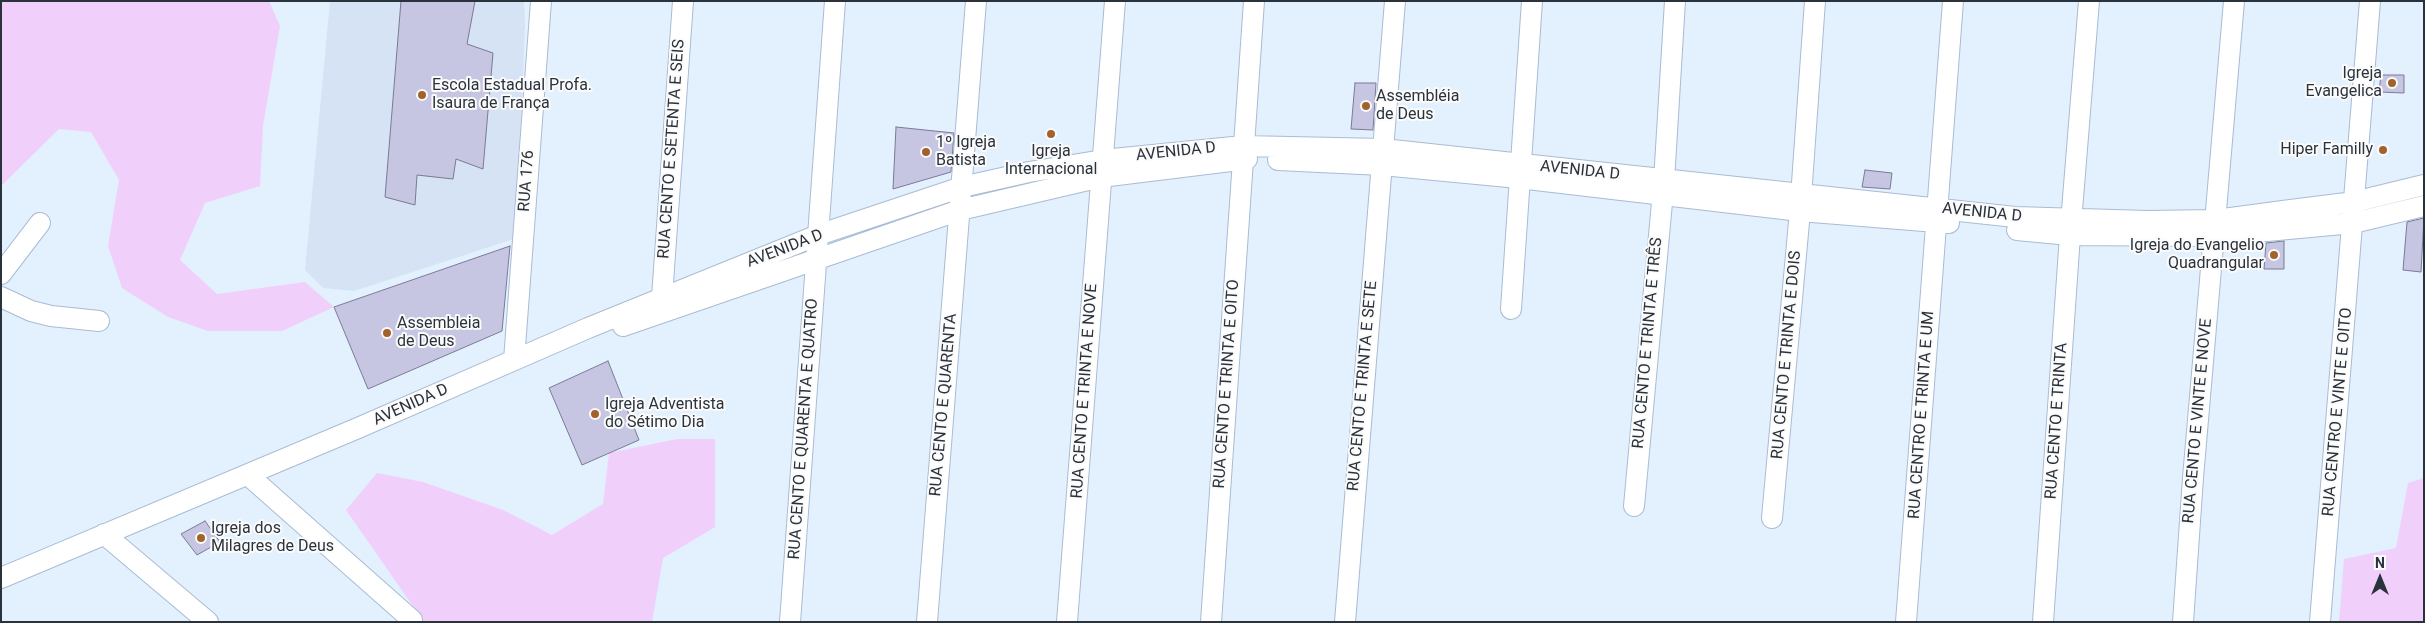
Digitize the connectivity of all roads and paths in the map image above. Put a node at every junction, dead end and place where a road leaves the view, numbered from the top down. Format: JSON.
{"nodes":[{"id":1,"x":541,"y":1,"type":"edge"},
{"id":2,"x":683,"y":1,"type":"edge"},
{"id":3,"x":836,"y":1,"type":"edge"},
{"id":4,"x":976,"y":1,"type":"edge"},
{"id":5,"x":1115,"y":1,"type":"edge"},
{"id":6,"x":1254,"y":1,"type":"edge"},
{"id":7,"x":1395,"y":1,"type":"edge"},
{"id":8,"x":1532,"y":1,"type":"edge"},
{"id":9,"x":1675,"y":1,"type":"edge"},
{"id":10,"x":1815,"y":1,"type":"edge"},
{"id":11,"x":1953,"y":1,"type":"edge"},
{"id":12,"x":2090,"y":1,"type":"edge"},
{"id":13,"x":2234,"y":1,"type":"edge"},
{"id":14,"x":2370,"y":1,"type":"edge"},
{"id":15,"x":1243,"y":152,"type":"junction"},
{"id":16,"x":1383,"y":157,"type":"junction"},
{"id":17,"x":1102,"y":168,"type":"junction"},
{"id":18,"x":1519,"y":171,"type":"junction"},
{"id":19,"x":2424,"y":185,"type":"edge"},
{"id":20,"x":962,"y":188,"type":"junction"},
{"id":21,"x":1663,"y":188,"type":"junction"},
{"id":22,"x":1801,"y":202,"type":"junction"},
{"id":23,"x":2354,"y":202,"type":"junction"},
{"id":24,"x":2424,"y":206,"type":"edge"},
{"id":25,"x":960,"y":210,"type":"junction"},
{"id":26,"x":1938,"y":215,"type":"junction"},
{"id":27,"x":40,"y":223,"type":"dead end"},
{"id":28,"x":2353,"y":224,"type":"junction"},
{"id":29,"x":2070,"y":227,"type":"junction"},
{"id":30,"x":2214,"y":228,"type":"junction"},
{"id":31,"x":818,"y":235,"type":"junction"},
{"id":32,"x":816,"y":258,"type":"junction"},
{"id":33,"x":1,"y":274,"type":"edge"},
{"id":34,"x":1,"y":297,"type":"edge"},
{"id":35,"x":662,"y":297,"type":"junction"},
{"id":36,"x":1511,"y":309,"type":"dead end"},
{"id":37,"x":99,"y":322,"type":"dead end"},
{"id":38,"x":516,"y":366,"type":"junction"},
{"id":39,"x":248,"y":475,"type":"junction"},
{"id":40,"x":1634,"y":506,"type":"dead end"},
{"id":41,"x":1772,"y":518,"type":"dead end"},
{"id":42,"x":104,"y":534,"type":"junction"},
{"id":43,"x":1,"y":578,"type":"edge"},
{"id":44,"x":412,"y":620,"type":"dead end"},
{"id":45,"x":208,"y":622,"type":"edge"},
{"id":46,"x":790,"y":622,"type":"edge"},
{"id":47,"x":927,"y":622,"type":"edge"},
{"id":48,"x":1067,"y":622,"type":"edge"},
{"id":49,"x":1211,"y":622,"type":"edge"},
{"id":50,"x":1345,"y":622,"type":"edge"},
{"id":51,"x":1906,"y":622,"type":"edge"},
{"id":52,"x":2043,"y":622,"type":"edge"},
{"id":53,"x":2183,"y":622,"type":"edge"},
{"id":54,"x":2320,"y":622,"type":"edge"}],
"edges":[{"from":1,"to":38,"type":"street","name":"RUA 176"},
{"from":2,"to":35,"type":"street","name":"RUA CENTO E SETENTA E SEIS"},
{"from":3,"to":31,"type":"street","name":"RUA CENTO E QUARENTA E QUATRO"},
{"from":4,"to":20,"type":"street","name":"RUA CENTO E QUARENTA"},
{"from":5,"to":17,"type":"street","name":"RUA CENTO E TRINTA E NOVE"},
{"from":6,"to":15,"type":"street","name":"RUA CENTO E TRINTA E OITO"},
{"from":7,"to":16,"type":"street","name":"RUA CENTO E TRINTA E SETE"},
{"from":8,"to":18,"type":"street"},
{"from":9,"to":21,"type":"street","name":"RUA CENTO E TRINTA E TRÊS"},
{"from":10,"to":22,"type":"street","name":"RUA CENTO E TRINTA E DOIS"},
{"from":11,"to":26,"type":"street","name":"RUA CENTRO E TRINTA E UM"},
{"from":12,"to":29,"type":"street","name":"RUA CENTO E TRINTA"},
{"from":13,"to":30,"type":"street","name":"RUA CENTO E VINTE E NOVE"},
{"from":14,"to":23,"type":"street","name":"RUA CENTRO E VINTE E OITO"},
{"from":15,"to":16,"type":"street","name":"AVENIDA D"},
{"from":15,"to":17,"type":"street","name":"AVENIDA D"},
{"from":15,"to":49,"type":"street","name":"RUA CENTO E TRINTA E OITO"},
{"from":16,"to":18,"type":"street","name":"AVENIDA D"},
{"from":16,"to":50,"type":"street","name":"RUA CENTO E TRINTA E SETE"},
{"from":17,"to":20,"type":"street","name":"AVENIDA D"},
{"from":17,"to":25,"type":"street","name":"AVENIDA D"},
{"from":17,"to":48,"type":"street","name":"RUA CENTO E TRINTA E NOVE"},
{"from":18,"to":21,"type":"street","name":"AVENIDA D"},
{"from":18,"to":36,"type":"street"},
{"from":19,"to":23,"type":"street","name":"AVENIDA D"},
{"from":20,"to":25,"type":"street","name":"RUA CENTO E QUARENTA"},
{"from":20,"to":31,"type":"street","name":"AVENIDA D"},
{"from":21,"to":22,"type":"street","name":"AVENIDA D"},
{"from":21,"to":40,"type":"street","name":"RUA CENTO E TRINTA E TRÊS"},
{"from":22,"to":26,"type":"street","name":"AVENIDA D"},
{"from":22,"to":41,"type":"street","name":"RUA CENTO E TRINTA E DOIS"},
{"from":23,"to":28,"type":"street","name":"RUA CENTRO E VINTE E OITO"},
{"from":23,"to":30,"type":"street","name":"AVENIDA D"},
{"from":24,"to":28,"type":"street","name":"AVENIDA D"},
{"from":25,"to":32,"type":"street","name":"AVENIDA D"},
{"from":25,"to":47,"type":"street","name":"RUA CENTO E QUARENTA"},
{"from":26,"to":29,"type":"street","name":"AVENIDA D"},
{"from":26,"to":51,"type":"street","name":"RUA CENTRO E TRINTA E UM"},
{"from":27,"to":33,"type":"street"},
{"from":28,"to":30,"type":"street","name":"AVENIDA D"},
{"from":28,"to":54,"type":"street","name":"RUA CENTRO E VINTE E OITO"},
{"from":29,"to":30,"type":"street","name":"AVENIDA D"},
{"from":29,"to":52,"type":"street","name":"RUA CENTO E TRINTA"},
{"from":30,"to":53,"type":"street","name":"RUA CENTO E VINTE E NOVE"},
{"from":31,"to":32,"type":"street","name":"RUA CENTO E QUARENTA E QUATRO"},
{"from":31,"to":35,"type":"street","name":"AVENIDA D"},
{"from":32,"to":38,"type":"street","name":"AVENIDA D"},
{"from":32,"to":46,"type":"street","name":"RUA CENTO E QUARENTA E QUATRO"},
{"from":34,"to":37,"type":"street"},
{"from":35,"to":38,"type":"street","name":"AVENIDA D"},
{"from":38,"to":39,"type":"street","name":"AVENIDA D"},
{"from":39,"to":42,"type":"street","name":"AVENIDA D"},
{"from":39,"to":44,"type":"street"},
{"from":42,"to":43,"type":"street","name":"AVENIDA D"},
{"from":42,"to":45,"type":"street"}]}
